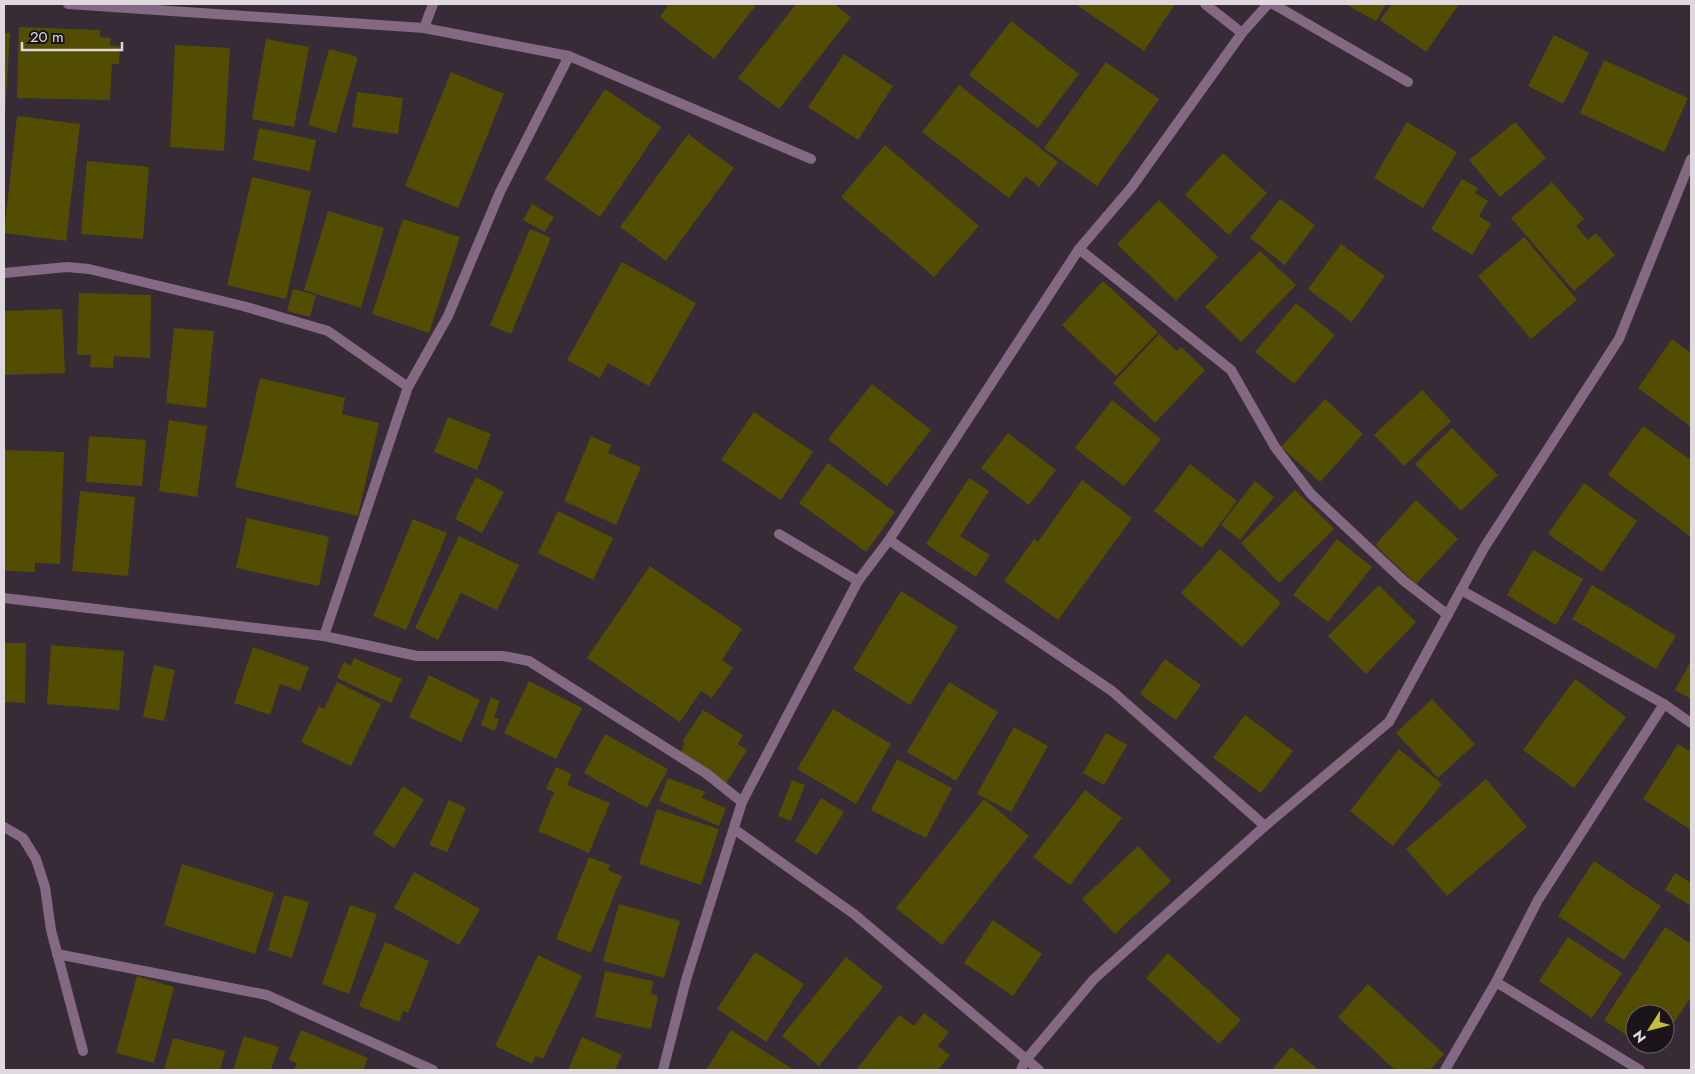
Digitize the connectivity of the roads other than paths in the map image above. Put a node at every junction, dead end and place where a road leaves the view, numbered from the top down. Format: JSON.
{"nodes":[{"id":1,"x":68,"y":4,"type":"edge"},
{"id":2,"x":433,"y":4,"type":"edge"},
{"id":3,"x":1205,"y":4,"type":"edge"},
{"id":4,"x":1268,"y":4,"type":"edge"},
{"id":5,"x":1273,"y":4,"type":"edge"},
{"id":6,"x":424,"y":28,"type":"junction"},
{"id":7,"x":1242,"y":33,"type":"junction"},
{"id":8,"x":569,"y":56,"type":"junction"},
{"id":9,"x":1408,"y":82,"type":"dead end"},
{"id":10,"x":811,"y":159,"type":"dead end"},
{"id":11,"x":1691,"y":159,"type":"edge"},
{"id":12,"x":1079,"y":249,"type":"junction"},
{"id":13,"x":4,"y":274,"type":"edge"},
{"id":14,"x":408,"y":387,"type":"junction"},
{"id":15,"x":779,"y":534,"type":"dead end"},
{"id":16,"x":888,"y":540,"type":"junction"},
{"id":17,"x":858,"y":581,"type":"junction"},
{"id":18,"x":1461,"y":590,"type":"junction"},
{"id":19,"x":4,"y":598,"type":"edge"},
{"id":20,"x":1448,"y":615,"type":"junction"},
{"id":21,"x":324,"y":636,"type":"junction"},
{"id":22,"x":1664,"y":704,"type":"junction"},
{"id":23,"x":1691,"y":723,"type":"edge"},
{"id":24,"x":742,"y":802,"type":"junction"},
{"id":25,"x":1265,"y":826,"type":"junction"},
{"id":26,"x":4,"y":827,"type":"edge"},
{"id":27,"x":734,"y":829,"type":"junction"},
{"id":28,"x":57,"y":954,"type":"junction"},
{"id":29,"x":1496,"y":982,"type":"junction"},
{"id":30,"x":83,"y":1051,"type":"dead end"},
{"id":31,"x":1023,"y":1066,"type":"edge"},
{"id":32,"x":433,"y":1070,"type":"edge"},
{"id":33,"x":664,"y":1070,"type":"edge"},
{"id":34,"x":1039,"y":1070,"type":"edge"},
{"id":35,"x":1445,"y":1070,"type":"edge"},
{"id":36,"x":1640,"y":1070,"type":"edge"}],
"edges":[{"from":1,"to":6,"type":"street"},
{"from":2,"to":6,"type":"street"},
{"from":3,"to":7,"type":"street"},
{"from":4,"to":7,"type":"street"},
{"from":5,"to":9,"type":"street"},
{"from":6,"to":8,"type":"street"},
{"from":7,"to":12,"type":"street"},
{"from":8,"to":10,"type":"street"},
{"from":8,"to":14,"type":"street"},
{"from":11,"to":18,"type":"street"},
{"from":12,"to":16,"type":"street"},
{"from":12,"to":20,"type":"street"},
{"from":13,"to":14,"type":"street"},
{"from":14,"to":21,"type":"street"},
{"from":15,"to":17,"type":"street"},
{"from":16,"to":17,"type":"street"},
{"from":16,"to":25,"type":"street"},
{"from":17,"to":24,"type":"street"},
{"from":18,"to":20,"type":"street"},
{"from":18,"to":22,"type":"street"},
{"from":19,"to":21,"type":"street"},
{"from":20,"to":25,"type":"street"},
{"from":21,"to":24,"type":"street"},
{"from":22,"to":23,"type":"street"},
{"from":22,"to":29,"type":"street"},
{"from":24,"to":27,"type":"street"},
{"from":25,"to":31,"type":"street"},
{"from":26,"to":28,"type":"street"},
{"from":27,"to":31,"type":"street"},
{"from":27,"to":33,"type":"street"},
{"from":28,"to":30,"type":"street"},
{"from":28,"to":32,"type":"street"},
{"from":29,"to":35,"type":"street"},
{"from":29,"to":36,"type":"street"},
{"from":31,"to":34,"type":"street"}]}
